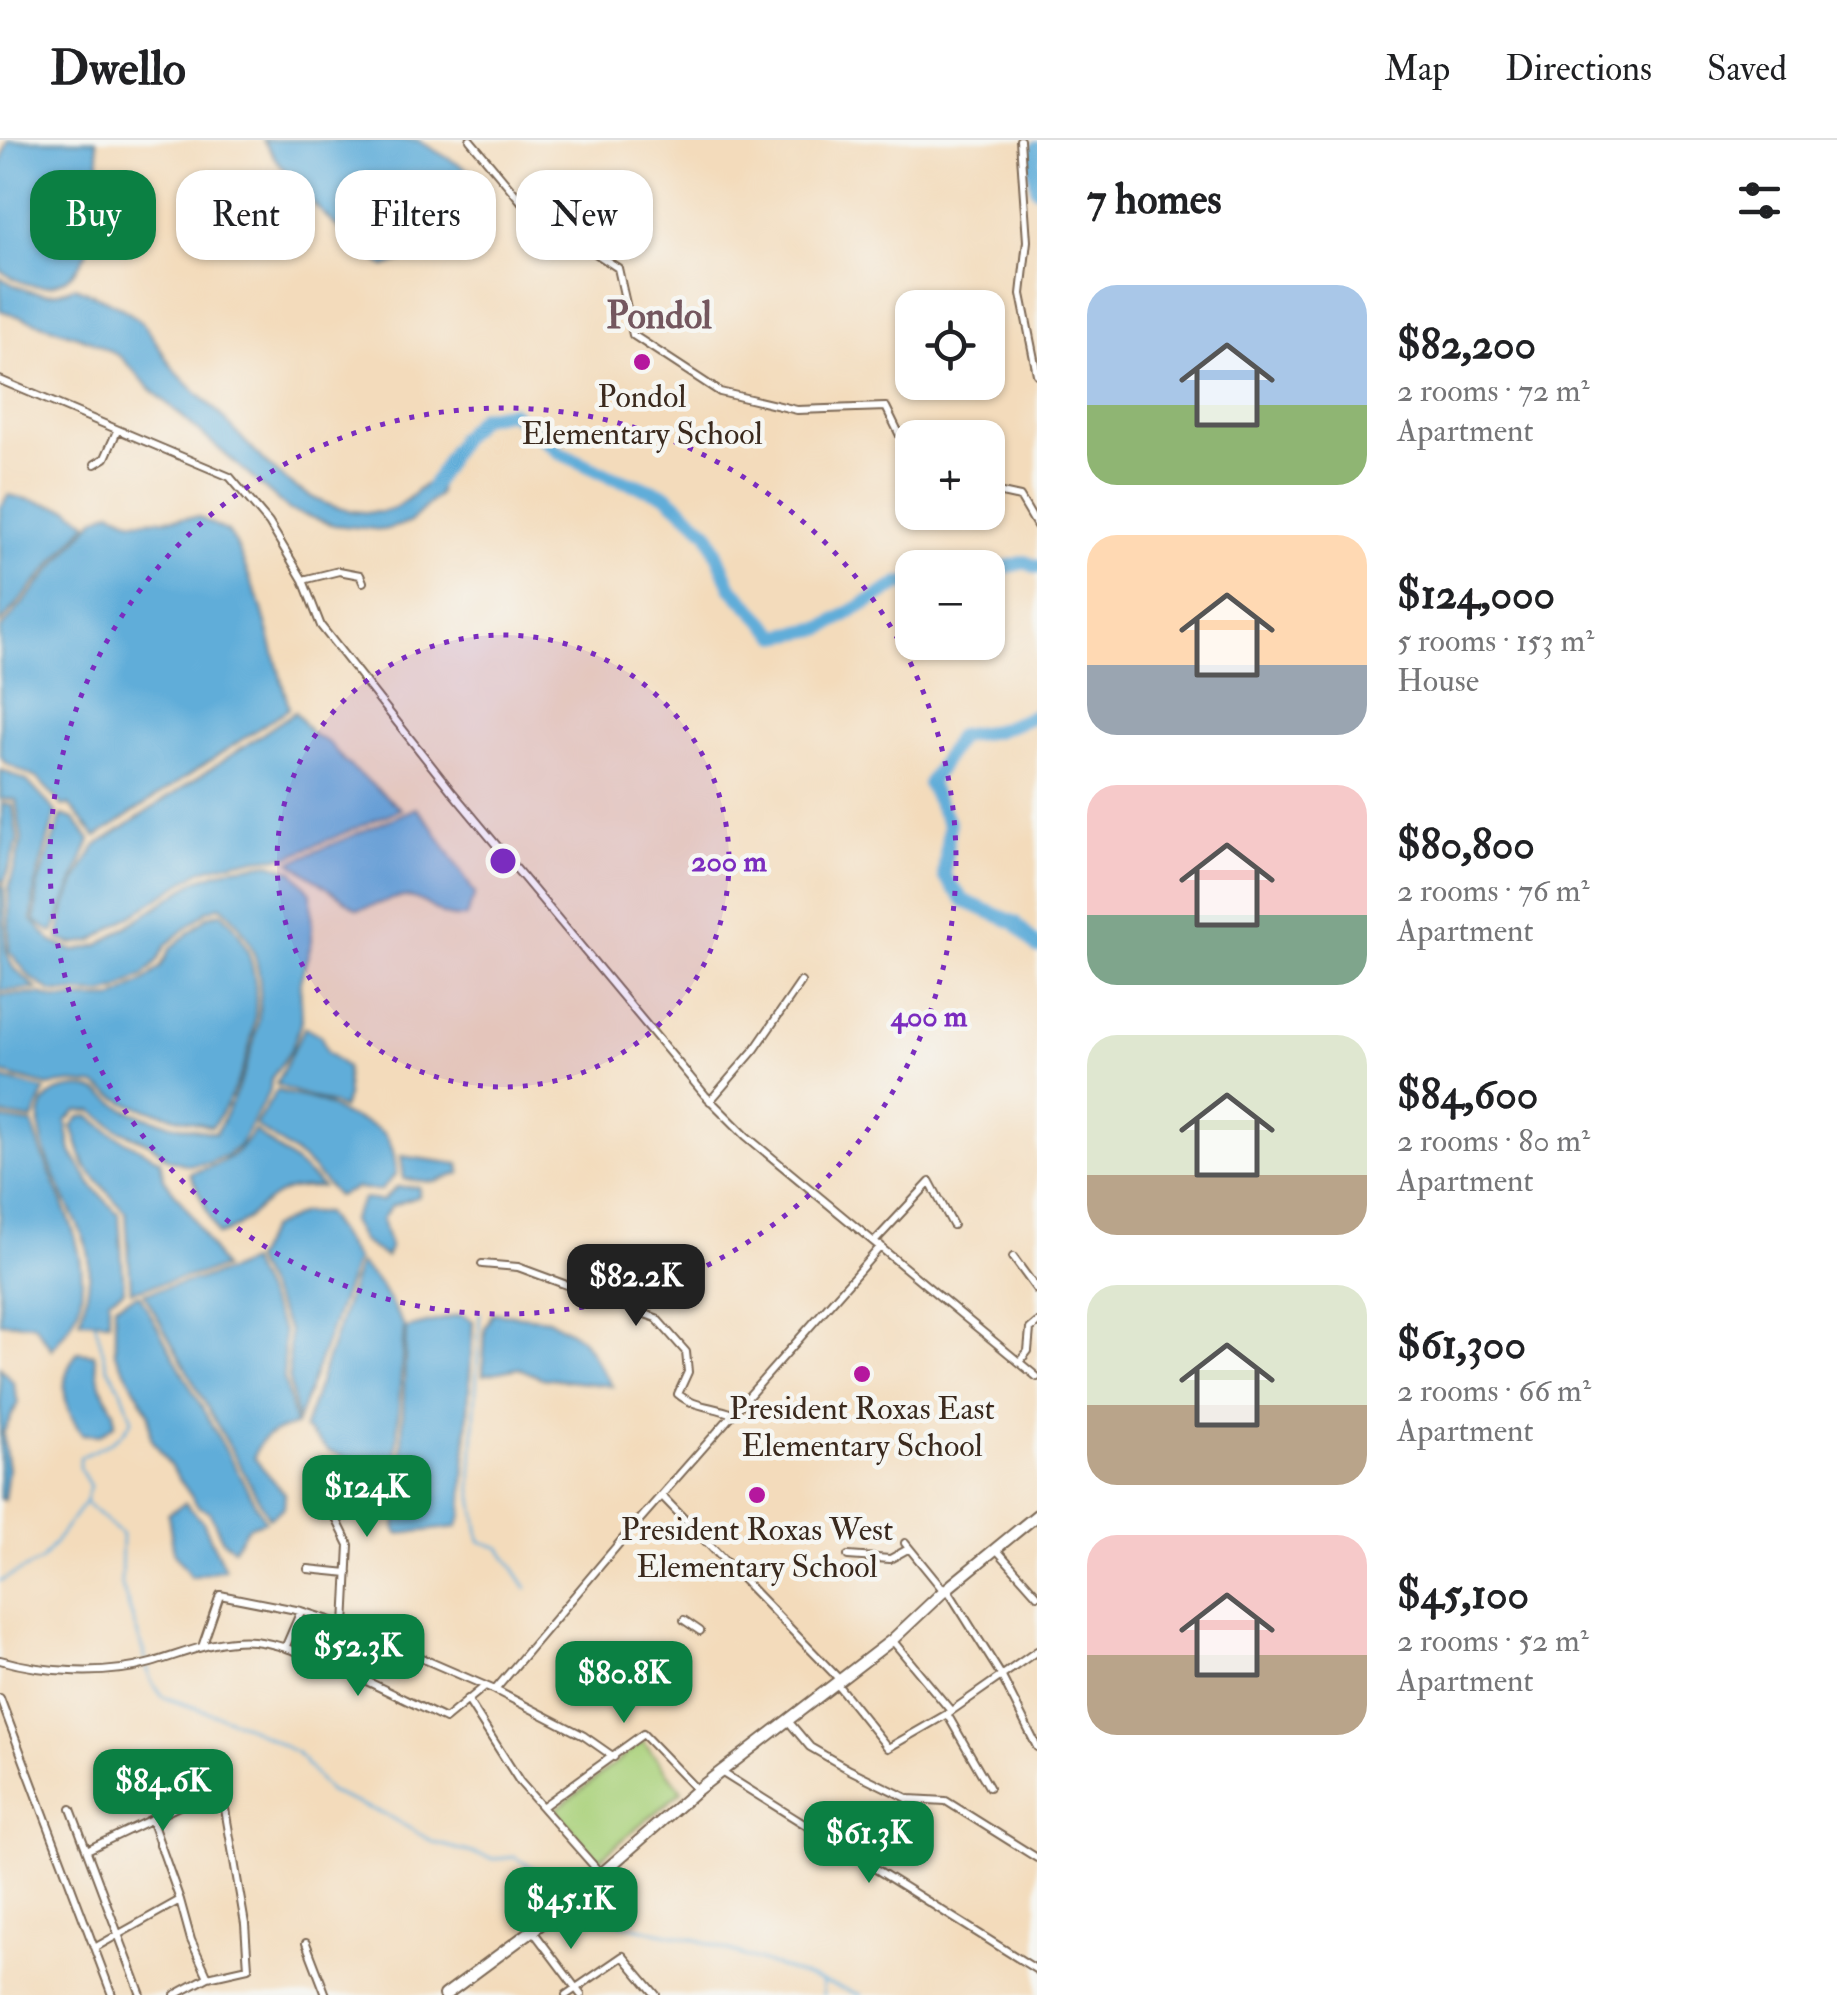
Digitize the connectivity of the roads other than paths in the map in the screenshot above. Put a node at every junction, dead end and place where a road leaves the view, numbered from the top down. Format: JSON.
{"nodes":[{"id":1,"x":470,"y":140,"type":"edge"},
{"id":2,"x":1020,"y":140,"type":"edge"},
{"id":3,"x":1037,"y":374,"type":"edge"},
{"id":4,"x":0,"y":380,"type":"edge"},
{"id":5,"x":895,"y":425,"type":"edge"},
{"id":6,"x":117,"y":431,"type":"junction"},
{"id":7,"x":95,"y":464,"type":"dead end"},
{"id":8,"x":1005,"y":494,"type":"edge"},
{"id":9,"x":1037,"y":516,"type":"edge"},
{"id":10,"x":1037,"y":525,"type":"edge"},
{"id":11,"x":302,"y":580,"type":"junction"},
{"id":12,"x":363,"y":582,"type":"dead end"},
{"id":13,"x":801,"y":982,"type":"dead end"},
{"id":14,"x":710,"y":1101,"type":"junction"},
{"id":15,"x":953,"y":1225,"type":"dead end"},
{"id":16,"x":878,"y":1244,"type":"junction"},
{"id":17,"x":1012,"y":1257,"type":"dead end"},
{"id":18,"x":482,"y":1264,"type":"dead end"},
{"id":19,"x":1037,"y":1290,"type":"edge"},
{"id":20,"x":1037,"y":1323,"type":"edge"},
{"id":21,"x":1037,"y":1356,"type":"edge"},
{"id":22,"x":1020,"y":1361,"type":"junction"},
{"id":23,"x":1027,"y":1366,"type":"junction"},
{"id":24,"x":1037,"y":1377,"type":"edge"},
{"id":25,"x":733,"y":1414,"type":"junction"},
{"id":26,"x":308,"y":1476,"type":"dead end"},
{"id":27,"x":662,"y":1496,"type":"junction"},
{"id":28,"x":1037,"y":1516,"type":"edge"},
{"id":29,"x":996,"y":1548,"type":"junction"},
{"id":30,"x":848,"y":1556,"type":"dead end"},
{"id":31,"x":308,"y":1569,"type":"dead end"},
{"id":32,"x":348,"y":1573,"type":"junction"},
{"id":33,"x":945,"y":1590,"type":"junction"},
{"id":34,"x":1037,"y":1595,"type":"edge"},
{"id":35,"x":300,"y":1611,"type":"junction"},
{"id":36,"x":684,"y":1620,"type":"dead end"},
{"id":37,"x":345,"y":1625,"type":"junction"},
{"id":38,"x":700,"y":1631,"type":"dead end"},
{"id":39,"x":892,"y":1640,"type":"junction"},
{"id":40,"x":202,"y":1646,"type":"junction"},
{"id":41,"x":285,"y":1648,"type":"junction"},
{"id":42,"x":1037,"y":1651,"type":"edge"},
{"id":43,"x":0,"y":1660,"type":"edge"},
{"id":44,"x":1001,"y":1675,"type":"junction"},
{"id":45,"x":838,"y":1682,"type":"junction"},
{"id":46,"x":484,"y":1687,"type":"junction"},
{"id":47,"x":494,"y":1690,"type":"junction"},
{"id":48,"x":0,"y":1698,"type":"edge"},
{"id":49,"x":467,"y":1699,"type":"junction"},
{"id":50,"x":949,"y":1712,"type":"junction"},
{"id":51,"x":790,"y":1722,"type":"junction"},
{"id":52,"x":1037,"y":1747,"type":"edge"},
{"id":53,"x":614,"y":1757,"type":"junction"},
{"id":54,"x":720,"y":1771,"type":"junction"},
{"id":55,"x":989,"y":1787,"type":"dead end"},
{"id":56,"x":697,"y":1790,"type":"junction"},
{"id":57,"x":542,"y":1807,"type":"junction"},
{"id":58,"x":72,"y":1809,"type":"dead end"},
{"id":59,"x":151,"y":1819,"type":"junction"},
{"id":60,"x":89,"y":1848,"type":"junction"},
{"id":61,"x":1037,"y":1858,"type":"edge"},
{"id":62,"x":601,"y":1874,"type":"junction"},
{"id":63,"x":180,"y":1900,"type":"junction"},
{"id":64,"x":533,"y":1931,"type":"junction"},
{"id":65,"x":118,"y":1936,"type":"junction"},
{"id":66,"x":306,"y":1943,"type":"dead end"},
{"id":67,"x":96,"y":1947,"type":"junction"},
{"id":68,"x":1037,"y":1970,"type":"edge"},
{"id":69,"x":208,"y":1977,"type":"junction"},
{"id":70,"x":578,"y":1991,"type":"edge"},
{"id":71,"x":112,"y":1995,"type":"edge"},
{"id":72,"x":142,"y":1995,"type":"edge"},
{"id":73,"x":175,"y":1995,"type":"edge"},
{"id":74,"x":326,"y":1995,"type":"edge"},
{"id":75,"x":444,"y":1995,"type":"edge"},
{"id":76,"x":566,"y":1995,"type":"edge"},
{"id":77,"x":656,"y":1995,"type":"edge"}],
"edges":[{"from":1,"to":5,"type":"street"},
{"from":2,"to":3,"type":"street"},
{"from":4,"to":6,"type":"street"},
{"from":6,"to":7,"type":"street"},
{"from":6,"to":11,"type":"street"},
{"from":8,"to":10,"type":"street"},
{"from":9,"to":10,"type":"street"},
{"from":11,"to":12,"type":"street"},
{"from":11,"to":14,"type":"street"},
{"from":13,"to":14,"type":"street"},
{"from":14,"to":16,"type":"street"},
{"from":15,"to":16,"type":"street"},
{"from":16,"to":22,"type":"street"},
{"from":16,"to":25,"type":"street"},
{"from":17,"to":19,"type":"street"},
{"from":18,"to":25,"type":"street"},
{"from":20,"to":22,"type":"street"},
{"from":21,"to":23,"type":"street"},
{"from":22,"to":23,"type":"street"},
{"from":23,"to":24,"type":"street"},
{"from":25,"to":27,"type":"street"},
{"from":26,"to":32,"type":"street"},
{"from":27,"to":45,"type":"street"},
{"from":27,"to":47,"type":"street"},
{"from":28,"to":29,"type":"main road"},
{"from":29,"to":33,"type":"main road"},
{"from":29,"to":34,"type":"street"},
{"from":30,"to":33,"type":"street"},
{"from":31,"to":32,"type":"street"},
{"from":32,"to":37,"type":"street"},
{"from":33,"to":39,"type":"main road"},
{"from":33,"to":44,"type":"street"},
{"from":35,"to":37,"type":"street"},
{"from":35,"to":40,"type":"street"},
{"from":35,"to":41,"type":"street"},
{"from":36,"to":38,"type":"street"},
{"from":37,"to":46,"type":"street"},
{"from":39,"to":45,"type":"main road"},
{"from":39,"to":50,"type":"street"},
{"from":40,"to":41,"type":"street"},
{"from":40,"to":43,"type":"street"},
{"from":41,"to":49,"type":"street"},
{"from":42,"to":44,"type":"street"},
{"from":44,"to":50,"type":"street"},
{"from":44,"to":52,"type":"street"},
{"from":45,"to":50,"type":"street"},
{"from":45,"to":51,"type":"main road"},
{"from":46,"to":47,"type":"street"},
{"from":46,"to":49,"type":"street"},
{"from":47,"to":53,"type":"street"},
{"from":48,"to":67,"type":"street"},
{"from":49,"to":57,"type":"street"},
{"from":50,"to":55,"type":"street"},
{"from":51,"to":54,"type":"main road"},
{"from":51,"to":61,"type":"street"},
{"from":53,"to":56,"type":"street"},
{"from":53,"to":57,"type":"street"},
{"from":54,"to":56,"type":"main road"},
{"from":54,"to":68,"type":"street"},
{"from":56,"to":62,"type":"main road"},
{"from":57,"to":62,"type":"street"},
{"from":58,"to":60,"type":"street"},
{"from":59,"to":60,"type":"street"},
{"from":59,"to":63,"type":"street"},
{"from":59,"to":69,"type":"street"},
{"from":60,"to":65,"type":"street"},
{"from":62,"to":64,"type":"main road"},
{"from":63,"to":65,"type":"street"},
{"from":63,"to":69,"type":"street"},
{"from":64,"to":70,"type":"street"},
{"from":64,"to":75,"type":"main road"},
{"from":65,"to":67,"type":"street"},
{"from":65,"to":72,"type":"street"},
{"from":66,"to":74,"type":"street"},
{"from":67,"to":71,"type":"street"},
{"from":69,"to":73,"type":"street"},
{"from":70,"to":76,"type":"street"},
{"from":70,"to":77,"type":"street"}]}
